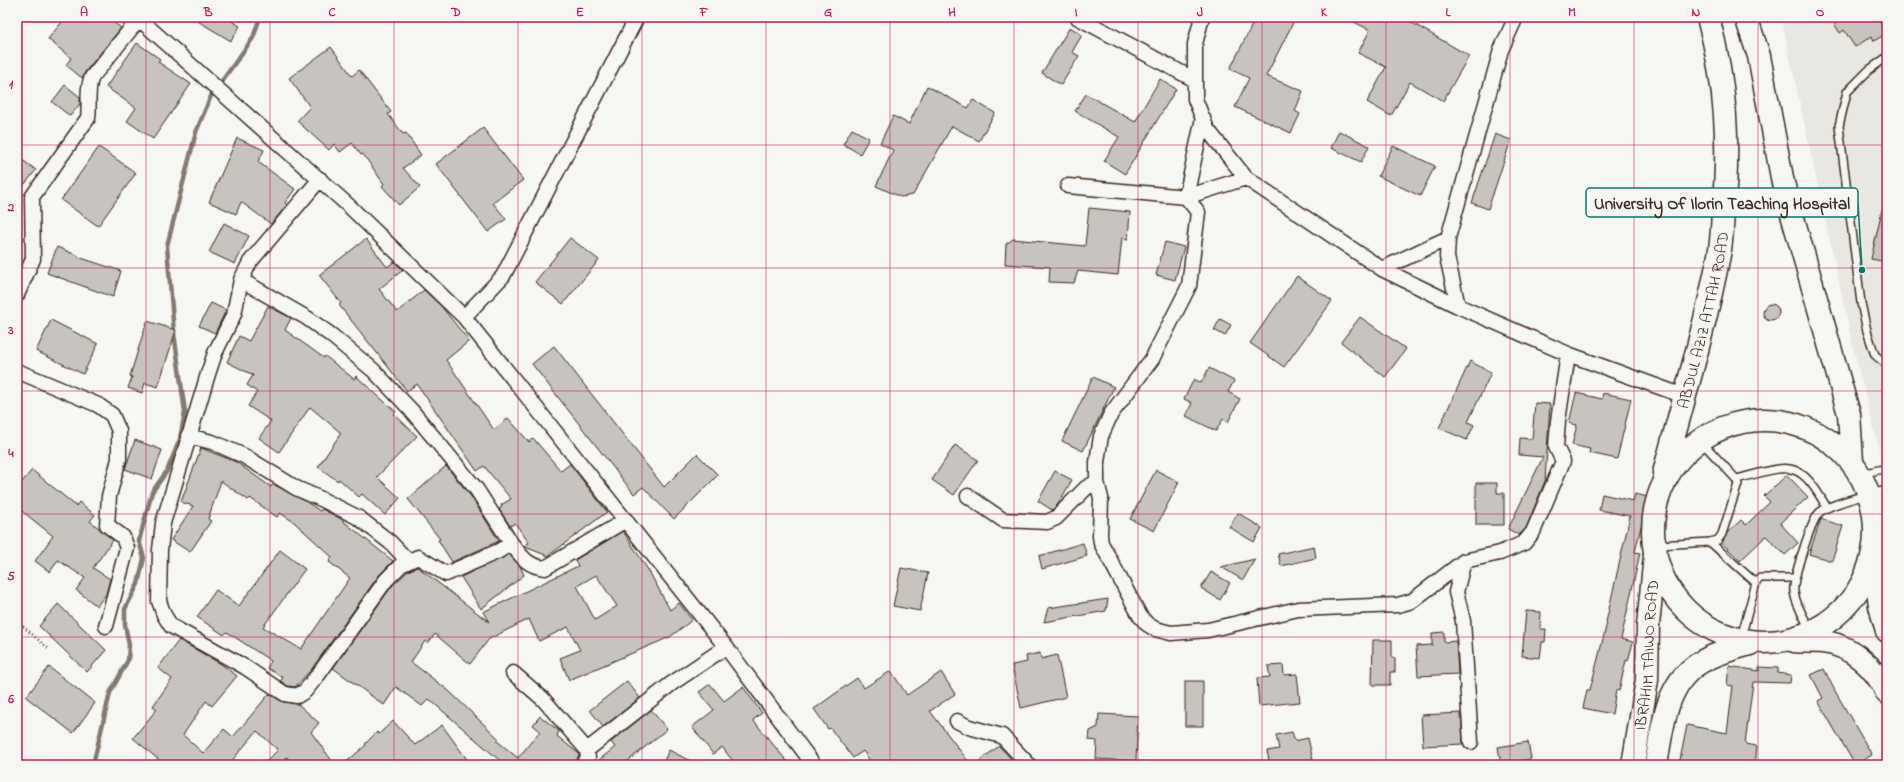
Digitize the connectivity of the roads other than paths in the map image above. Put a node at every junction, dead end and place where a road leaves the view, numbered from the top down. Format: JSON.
{"nodes":[{"id":1,"x":637,"y":17,"type":"edge"},
{"id":2,"x":1077,"y":17,"type":"edge"},
{"id":3,"x":1202,"y":17,"type":"edge"},
{"id":4,"x":1516,"y":17,"type":"edge"},
{"id":5,"x":1708,"y":17,"type":"edge"},
{"id":6,"x":1746,"y":17,"type":"edge"},
{"id":7,"x":1759,"y":17,"type":"edge"},
{"id":8,"x":138,"y":18,"type":"edge"},
{"id":9,"x":1759,"y":56,"type":"junction"},
{"id":10,"x":1887,"y":57,"type":"edge"},
{"id":11,"x":1195,"y":80,"type":"junction"},
{"id":12,"x":1202,"y":118,"type":"junction"},
{"id":13,"x":1246,"y":178,"type":"junction"},
{"id":14,"x":320,"y":179,"type":"junction"},
{"id":15,"x":1068,"y":186,"type":"dead end"},
{"id":16,"x":1186,"y":198,"type":"junction"},
{"id":17,"x":1448,"y":238,"type":"junction"},
{"id":18,"x":1382,"y":269,"type":"junction"},
{"id":19,"x":241,"y":280,"type":"junction"},
{"id":20,"x":17,"y":295,"type":"edge"},
{"id":21,"x":1458,"y":306,"type":"junction"},
{"id":22,"x":464,"y":317,"type":"junction"},
{"id":23,"x":1568,"y":354,"type":"junction"},
{"id":24,"x":1887,"y":365,"type":"edge"},
{"id":25,"x":17,"y":371,"type":"edge"},
{"id":26,"x":1684,"y":396,"type":"junction"},
{"id":27,"x":188,"y":436,"type":"junction"},
{"id":28,"x":1699,"y":439,"type":"junction"},
{"id":29,"x":1857,"y":467,"type":"junction"},
{"id":30,"x":1887,"y":468,"type":"edge"},
{"id":31,"x":1736,"y":478,"type":"junction"},
{"id":32,"x":1097,"y":482,"type":"junction"},
{"id":33,"x":1879,"y":492,"type":"edge"},
{"id":34,"x":968,"y":496,"type":"dead end"},
{"id":35,"x":1657,"y":501,"type":"junction"},
{"id":36,"x":1827,"y":508,"type":"junction"},
{"id":37,"x":626,"y":520,"type":"junction"},
{"id":38,"x":1710,"y":542,"type":"junction"},
{"id":39,"x":511,"y":543,"type":"junction"},
{"id":40,"x":1656,"y":545,"type":"junction"},
{"id":41,"x":1874,"y":551,"type":"junction"},
{"id":42,"x":1464,"y":561,"type":"junction"},
{"id":43,"x":408,"y":562,"type":"junction"},
{"id":44,"x":1794,"y":578,"type":"junction"},
{"id":45,"x":1756,"y":583,"type":"junction"},
{"id":46,"x":106,"y":626,"type":"dead end"},
{"id":47,"x":1811,"y":631,"type":"junction"},
{"id":48,"x":1887,"y":632,"type":"edge"},
{"id":49,"x":1788,"y":641,"type":"junction"},
{"id":50,"x":1745,"y":642,"type":"junction"},
{"id":51,"x":726,"y":647,"type":"junction"},
{"id":52,"x":513,"y":673,"type":"dead end"},
{"id":53,"x":1887,"y":693,"type":"edge"},
{"id":54,"x":957,"y":721,"type":"dead end"},
{"id":55,"x":1471,"y":742,"type":"dead end"},
{"id":56,"x":587,"y":750,"type":"junction"},
{"id":57,"x":583,"y":765,"type":"edge"},
{"id":58,"x":814,"y":765,"type":"edge"},
{"id":59,"x":1029,"y":765,"type":"edge"},
{"id":60,"x":1633,"y":765,"type":"edge"},
{"id":61,"x":1656,"y":765,"type":"edge"}],
"edges":[{"from":1,"to":22,"type":"street"},
{"from":2,"to":11,"type":"street"},
{"from":3,"to":11,"type":"street"},
{"from":4,"to":17,"type":"street"},
{"from":5,"to":26,"type":"main road","name":"ABDUL AZIZ ATTAH ROAD"},
{"from":6,"to":9,"type":"main road"},
{"from":7,"to":9,"type":"main road"},
{"from":8,"to":14,"type":"street"},
{"from":8,"to":20,"type":"street"},
{"from":9,"to":29,"type":"main road"},
{"from":10,"to":24,"type":"lane"},
{"from":11,"to":12,"type":"street"},
{"from":12,"to":13,"type":"street"},
{"from":12,"to":16,"type":"street"},
{"from":13,"to":16,"type":"street"},
{"from":13,"to":18,"type":"street"},
{"from":14,"to":19,"type":"street"},
{"from":14,"to":22,"type":"street"},
{"from":15,"to":16,"type":"street"},
{"from":16,"to":32,"type":"street"},
{"from":17,"to":18,"type":"street"},
{"from":17,"to":21,"type":"street"},
{"from":18,"to":21,"type":"street"},
{"from":19,"to":27,"type":"street"},
{"from":19,"to":39,"type":"street"},
{"from":21,"to":23,"type":"street"},
{"from":22,"to":37,"type":"street"},
{"from":23,"to":26,"type":"street"},
{"from":23,"to":42,"type":"street"},
{"from":25,"to":46,"type":"street"},
{"from":26,"to":35,"type":"main road","name":"ABDUL AZIZ ATTAH ROAD"},
{"from":27,"to":43,"type":"street"},
{"from":27,"to":43,"type":"street"},
{"from":28,"to":29,"type":"main road"},
{"from":28,"to":31,"type":"lane"},
{"from":28,"to":35,"type":"main road"},
{"from":29,"to":30,"type":"lane"},
{"from":29,"to":33,"type":"main road"},
{"from":31,"to":36,"type":"lane"},
{"from":31,"to":38,"type":"lane"},
{"from":32,"to":34,"type":"street"},
{"from":32,"to":42,"type":"street"},
{"from":33,"to":36,"type":"lane"},
{"from":33,"to":41,"type":"main road"},
{"from":35,"to":40,"type":"main road"},
{"from":36,"to":44,"type":"lane"},
{"from":37,"to":39,"type":"street"},
{"from":37,"to":51,"type":"street"},
{"from":38,"to":40,"type":"lane"},
{"from":38,"to":45,"type":"lane"},
{"from":39,"to":43,"type":"street"},
{"from":40,"to":50,"type":"main road"},
{"from":40,"to":60,"type":"main road","name":"IBRAHIM TAIWO ROAD"},
{"from":41,"to":47,"type":"main road"},
{"from":41,"to":48,"type":"main road"},
{"from":42,"to":55,"type":"street"},
{"from":44,"to":45,"type":"lane"},
{"from":44,"to":47,"type":"lane"},
{"from":45,"to":50,"type":"lane"},
{"from":47,"to":49,"type":"main road"},
{"from":49,"to":50,"type":"main road"},
{"from":49,"to":53,"type":"main road"},
{"from":50,"to":61,"type":"main road","name":"IBRAHIM TAIWO ROAD"},
{"from":51,"to":56,"type":"street"},
{"from":51,"to":58,"type":"street"},
{"from":52,"to":56,"type":"street"},
{"from":54,"to":59,"type":"street"},
{"from":56,"to":57,"type":"street"}]}
